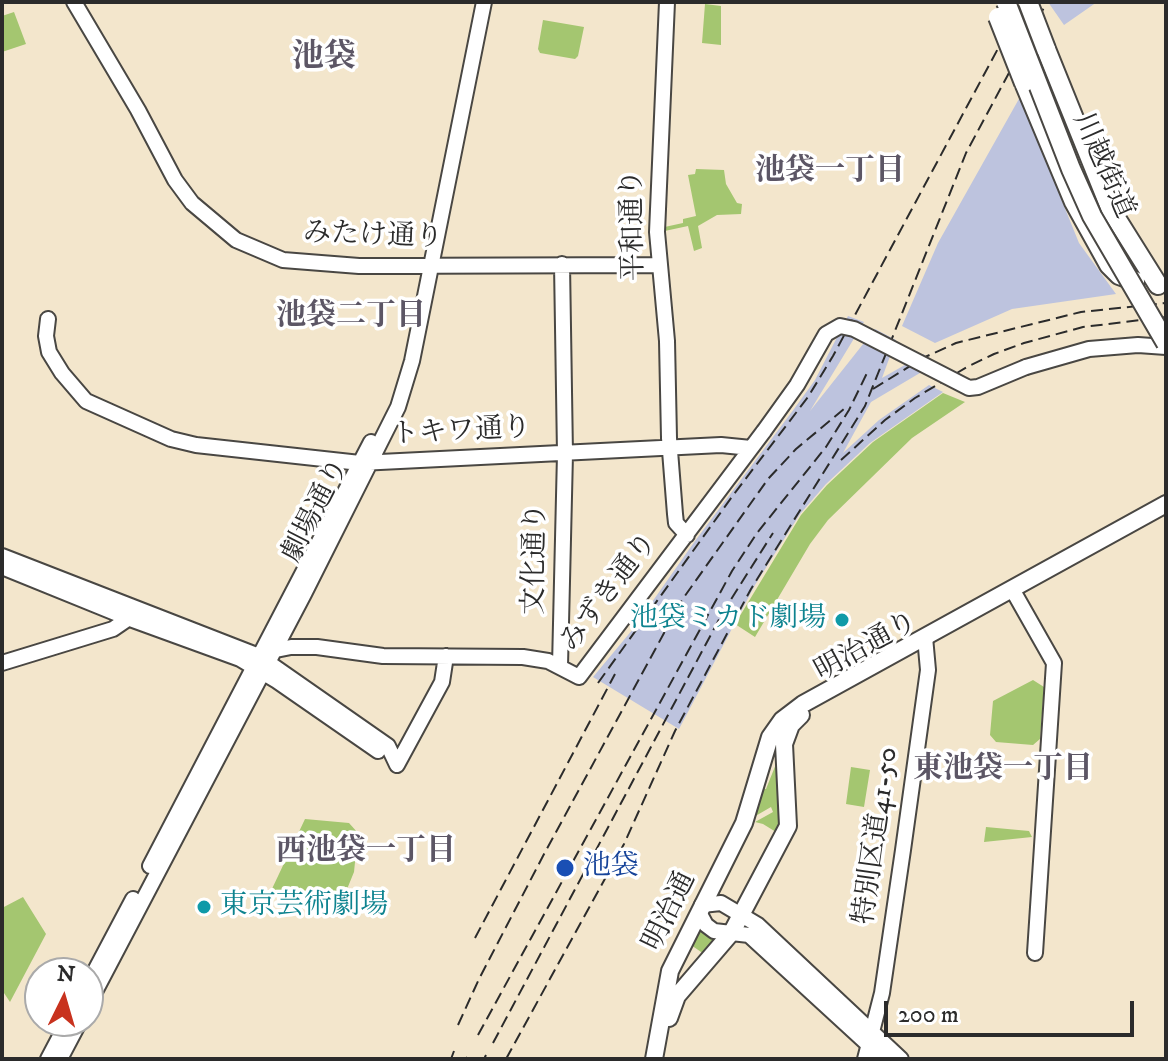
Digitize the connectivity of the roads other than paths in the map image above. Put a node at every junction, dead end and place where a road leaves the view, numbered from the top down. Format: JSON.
{"nodes":[{"id":1,"x":74,"y":2,"type":"edge"},
{"id":2,"x":475,"y":2,"type":"edge"},
{"id":3,"x":484,"y":2,"type":"edge"},
{"id":4,"x":667,"y":2,"type":"edge"},
{"id":5,"x":1014,"y":2,"type":"edge"},
{"id":6,"x":1028,"y":2,"type":"edge"},
{"id":7,"x":1000,"y":6,"type":"edge"},
{"id":8,"x":1035,"y":66,"type":"junction"},
{"id":9,"x":1056,"y":120,"type":"junction"},
{"id":10,"x":562,"y":264,"type":"junction"},
{"id":11,"x":660,"y":265,"type":"junction"},
{"id":12,"x":427,"y":266,"type":"junction"},
{"id":13,"x":1162,"y":285,"type":"edge"},
{"id":14,"x":48,"y":319,"type":"dead end"},
{"id":15,"x":1166,"y":322,"type":"edge"},
{"id":16,"x":1166,"y":344,"type":"edge"},
{"id":17,"x":670,"y":448,"type":"junction"},
{"id":18,"x":751,"y":448,"type":"junction"},
{"id":19,"x":565,"y":454,"type":"junction"},
{"id":20,"x":366,"y":463,"type":"junction"},
{"id":21,"x":1166,"y":504,"type":"edge"},
{"id":22,"x":1166,"y":515,"type":"edge"},
{"id":23,"x":687,"y":535,"type":"junction"},
{"id":24,"x":2,"y":556,"type":"edge"},
{"id":25,"x":2,"y":567,"type":"edge"},
{"id":26,"x":1016,"y":596,"type":"junction"},
{"id":27,"x":133,"y":614,"type":"junction"},
{"id":28,"x":925,"y":641,"type":"junction"},
{"id":29,"x":446,"y":656,"type":"junction"},
{"id":30,"x":264,"y":661,"type":"junction"},
{"id":31,"x":2,"y":663,"type":"edge"},
{"id":32,"x":560,"y":666,"type":"junction"},
{"id":33,"x":784,"y":754,"type":"junction"},
{"id":34,"x":764,"y":759,"type":"junction"},
{"id":35,"x":754,"y":793,"type":"joint"},
{"id":36,"x":700,"y":909,"type":"junction"},
{"id":37,"x":741,"y":914,"type":"junction"},
{"id":38,"x":732,"y":932,"type":"junction"},
{"id":39,"x":1035,"y":953,"type":"dead end"},
{"id":40,"x":103,"y":957,"type":"edge"},
{"id":41,"x":104,"y":974,"type":"edge"},
{"id":42,"x":60,"y":1037,"type":"edge"},
{"id":43,"x":72,"y":1037,"type":"edge"},
{"id":44,"x":870,"y":1046,"type":"edge"},
{"id":45,"x":48,"y":1059,"type":"edge"},
{"id":46,"x":60,"y":1059,"type":"edge"},
{"id":47,"x":654,"y":1059,"type":"edge"},
{"id":48,"x":663,"y":1059,"type":"edge"},
{"id":49,"x":884,"y":1059,"type":"edge"},
{"id":50,"x":901,"y":1059,"type":"edge"}],
"edges":[{"from":1,"to":12,"type":"street","name":"みたけ通り"},
{"from":2,"to":12,"type":"street","name":"劇場通り"},
{"from":3,"to":12,"type":"street","name":"劇場通り"},
{"from":4,"to":11,"type":"street","name":"平和通り"},
{"from":5,"to":8,"type":"highway","name":"川越街道"},
{"from":5,"to":15,"type":"highway"},
{"from":6,"to":8,"type":"highway","bridge":true},
{"from":7,"to":8,"type":"highway","bridge":true},
{"from":7,"to":16,"type":"highway","bridge":true},
{"from":8,"to":9,"type":"highway","name":"川越街道"},
{"from":8,"to":13,"type":"highway"},
{"from":8,"to":13,"type":"highway"},
{"from":9,"to":15,"type":"highway","name":"川越街道"},
{"from":9,"to":16,"type":"highway","name":"川越街道","bridge":true},
{"from":10,"to":11,"type":"street","name":"みたけ通り"},
{"from":10,"to":12,"type":"street","name":"みたけ通り"},
{"from":10,"to":19,"type":"street","name":"文化通り"},
{"from":11,"to":17,"type":"street","name":"平和通り"},
{"from":12,"to":20,"type":"street","name":"劇場通り"},
{"from":14,"to":20,"type":"street","name":"トキワ通り"},
{"from":16,"to":18,"type":"street","name":"みずき通り","bridge":true},
{"from":17,"to":18,"type":"street","name":"トキワ通り"},
{"from":17,"to":19,"type":"street","name":"トキワ通り"},
{"from":17,"to":23,"type":"street","name":"平和通り"},
{"from":18,"to":23,"type":"street","name":"みずき通り"},
{"from":19,"to":20,"type":"street","name":"トキワ通り"},
{"from":19,"to":32,"type":"street","name":"文化通り"},
{"from":20,"to":30,"type":"street","name":"劇場通り"},
{"from":21,"to":28,"type":"main road","name":"明治通り"},
{"from":22,"to":26,"type":"main road","name":"明治通り"},
{"from":23,"to":32,"type":"street","name":"みずき通り"},
{"from":24,"to":27,"type":"street"},
{"from":25,"to":27,"type":"street"},
{"from":26,"to":28,"type":"main road","name":"明治通り"},
{"from":26,"to":39,"type":"street"},
{"from":27,"to":30,"type":"street"},
{"from":27,"to":31,"type":"street"},
{"from":28,"to":33,"type":"main road","name":"明治通り"},
{"from":28,"to":34,"type":"main road","name":"明治通り"},
{"from":28,"to":44,"type":"street","name":"特別区道41-50"},
{"from":29,"to":30,"type":"street","name":"みずき通り"},
{"from":29,"to":30,"type":"street"},
{"from":29,"to":32,"type":"street","name":"みずき通り"},
{"from":30,"to":40,"type":"street","name":"劇場通り"},
{"from":30,"to":41,"type":"street","name":"劇場通り"},
{"from":33,"to":34,"type":"main road"},
{"from":33,"to":37,"type":"main road","name":"明治通り"},
{"from":34,"to":35,"type":"main road","name":"明治通り"},
{"from":35,"to":36,"type":"main road","name":"明治通"},
{"from":36,"to":37,"type":"street"},
{"from":36,"to":38,"type":"street"},
{"from":36,"to":47,"type":"main road","name":"明治通"},
{"from":37,"to":38,"type":"main road","name":"明治通り"},
{"from":37,"to":44,"type":"street"},
{"from":38,"to":44,"type":"street"},
{"from":38,"to":48,"type":"main road","name":"明治通"},
{"from":42,"to":45,"type":"street"},
{"from":43,"to":46,"type":"street"},
{"from":44,"to":49,"type":"street"},
{"from":44,"to":50,"type":"street"}]}
